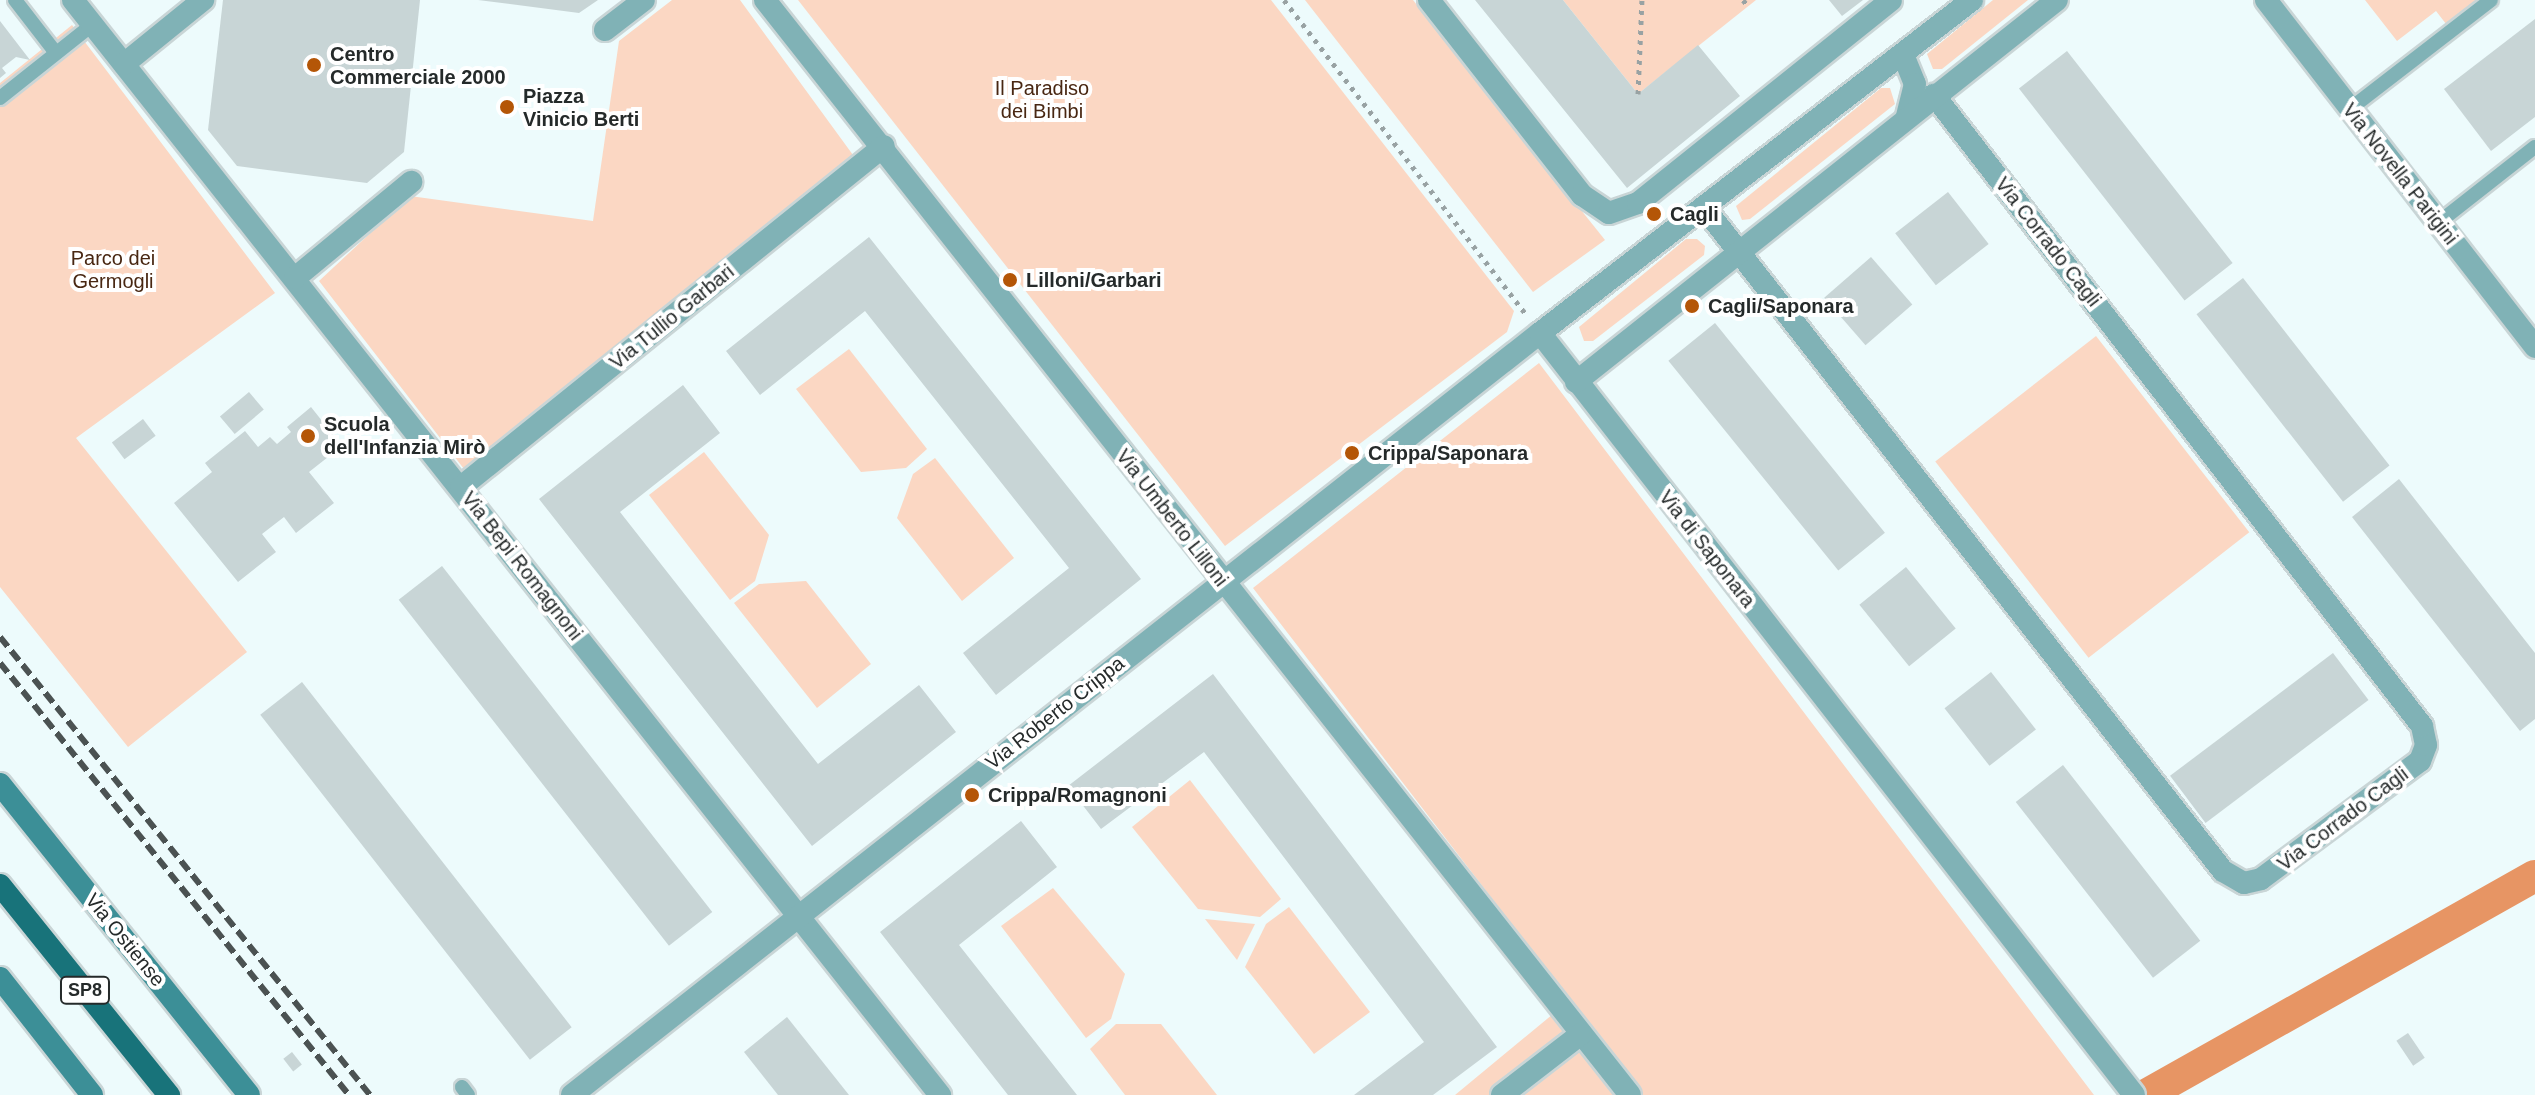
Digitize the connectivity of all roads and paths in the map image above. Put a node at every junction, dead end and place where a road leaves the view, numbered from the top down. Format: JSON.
{"nodes":[{"id":1,"x":15,"y":0,"type":"edge"},
{"id":2,"x":73,"y":0,"type":"edge"},
{"id":3,"x":203,"y":0,"type":"edge"},
{"id":4,"x":644,"y":0,"type":"edge"},
{"id":5,"x":765,"y":0,"type":"edge"},
{"id":6,"x":1284,"y":0,"type":"edge"},
{"id":7,"x":1429,"y":0,"type":"edge"},
{"id":8,"x":1642,"y":0,"type":"edge"},
{"id":9,"x":1743,"y":0,"type":"edge"},
{"id":10,"x":1891,"y":0,"type":"edge"},
{"id":11,"x":1972,"y":0,"type":"edge"},
{"id":12,"x":2057,"y":0,"type":"edge"},
{"id":13,"x":2266,"y":0,"type":"edge"},
{"id":14,"x":2491,"y":0,"type":"edge"},
{"id":15,"x":1748,"y":6,"type":"dead end"},
{"id":16,"x":93,"y":24,"type":"junction"},
{"id":17,"x":605,"y":30,"type":"dead end"},
{"id":18,"x":56,"y":53,"type":"junction"},
{"id":19,"x":1904,"y":57,"type":"junction"},
{"id":20,"x":124,"y":64,"type":"junction"},
{"id":21,"x":1638,"y":94,"type":"dead end"},
{"id":22,"x":1934,"y":95,"type":"junction"},
{"id":23,"x":0,"y":98,"type":"edge"},
{"id":24,"x":2350,"y":109,"type":"junction"},
{"id":25,"x":1907,"y":117,"type":"junction"},
{"id":26,"x":884,"y":146,"type":"junction"},
{"id":27,"x":2535,"y":147,"type":"edge"},
{"id":28,"x":411,"y":182,"type":"dead end"},
{"id":29,"x":1706,"y":210,"type":"junction"},
{"id":30,"x":2438,"y":223,"type":"junction"},
{"id":31,"x":1739,"y":252,"type":"junction"},
{"id":32,"x":295,"y":278,"type":"junction"},
{"id":33,"x":1540,"y":333,"type":"junction"},
{"id":34,"x":2535,"y":347,"type":"edge"},
{"id":35,"x":1576,"y":382,"type":"junction"},
{"id":36,"x":461,"y":487,"type":"junction"},
{"id":37,"x":1222,"y":581,"type":"junction"},
{"id":38,"x":0,"y":784,"type":"edge"},
{"id":39,"x":0,"y":885,"type":"edge"},
{"id":40,"x":797,"y":917,"type":"junction"},
{"id":41,"x":0,"y":978,"type":"edge"},
{"id":42,"x":1581,"y":1034,"type":"junction"},
{"id":43,"x":92,"y":1095,"type":"edge"},
{"id":44,"x":169,"y":1095,"type":"edge"},
{"id":45,"x":249,"y":1095,"type":"edge"},
{"id":46,"x":572,"y":1095,"type":"edge"},
{"id":47,"x":940,"y":1095,"type":"edge"},
{"id":48,"x":1502,"y":1095,"type":"edge"},
{"id":49,"x":1630,"y":1095,"type":"edge"},
{"id":50,"x":2134,"y":1095,"type":"edge"}],
"edges":[{"from":1,"to":18,"type":"lane"},
{"from":2,"to":16,"type":"street","name":"Via Bepi Romagnoni"},
{"from":3,"to":20,"type":"street"},
{"from":4,"to":17,"type":"street"},
{"from":5,"to":26,"type":"street","name":"Via Umberto Lilloni"},
{"from":6,"to":33,"type":"path"},
{"from":7,"to":10,"type":"street"},
{"from":8,"to":21,"type":"path"},
{"from":9,"to":15,"type":"path"},
{"from":11,"to":19,"type":"street"},
{"from":12,"to":22,"type":"street"},
{"from":13,"to":24,"type":"street","name":"Via Novella Parigini"},
{"from":14,"to":24,"type":"lane"},
{"from":16,"to":18,"type":"lane"},
{"from":16,"to":20,"type":"street","name":"Via Bepi Romagnoni"},
{"from":18,"to":23,"type":"lane"},
{"from":19,"to":25,"type":"street"},
{"from":19,"to":29,"type":"street"},
{"from":20,"to":32,"type":"street","name":"Via Bepi Romagnoni"},
{"from":22,"to":25,"type":"street"},
{"from":22,"to":31,"type":"street","name":"Via Corrado Cagli"},
{"from":24,"to":30,"type":"street","name":"Via Novella Parigini"},
{"from":25,"to":31,"type":"street"},
{"from":26,"to":36,"type":"street","name":"Via Tullio Garbari"},
{"from":26,"to":37,"type":"street","name":"Via Umberto Lilloni"},
{"from":27,"to":30,"type":"lane"},
{"from":28,"to":32,"type":"street"},
{"from":29,"to":31,"type":"street","name":"Via Corrado Cagli"},
{"from":29,"to":33,"type":"street"},
{"from":30,"to":34,"type":"street","name":"Via Novella Parigini"},
{"from":31,"to":35,"type":"street"},
{"from":32,"to":36,"type":"street","name":"Via Bepi Romagnoni"},
{"from":33,"to":35,"type":"street","name":"Via di Saponara"},
{"from":33,"to":37,"type":"street","name":"Via Roberto Crippa"},
{"from":35,"to":50,"type":"street","name":"Via di Saponara"},
{"from":36,"to":40,"type":"street","name":"Via Bepi Romagnoni"},
{"from":37,"to":40,"type":"street","name":"Via Roberto Crippa"},
{"from":37,"to":42,"type":"street","name":"Via Umberto Lilloni"},
{"from":38,"to":45,"type":"main road","name":"Via Ostiense"},
{"from":39,"to":44,"type":"main road","number":"SP8"},
{"from":40,"to":46,"type":"street","name":"Via Roberto Crippa"},
{"from":40,"to":47,"type":"street","name":"Via Bepi Romagnoni"},
{"from":41,"to":43,"type":"main road"},
{"from":42,"to":48,"type":"street"},
{"from":42,"to":49,"type":"street","name":"Via Umberto Lilloni"}]}
